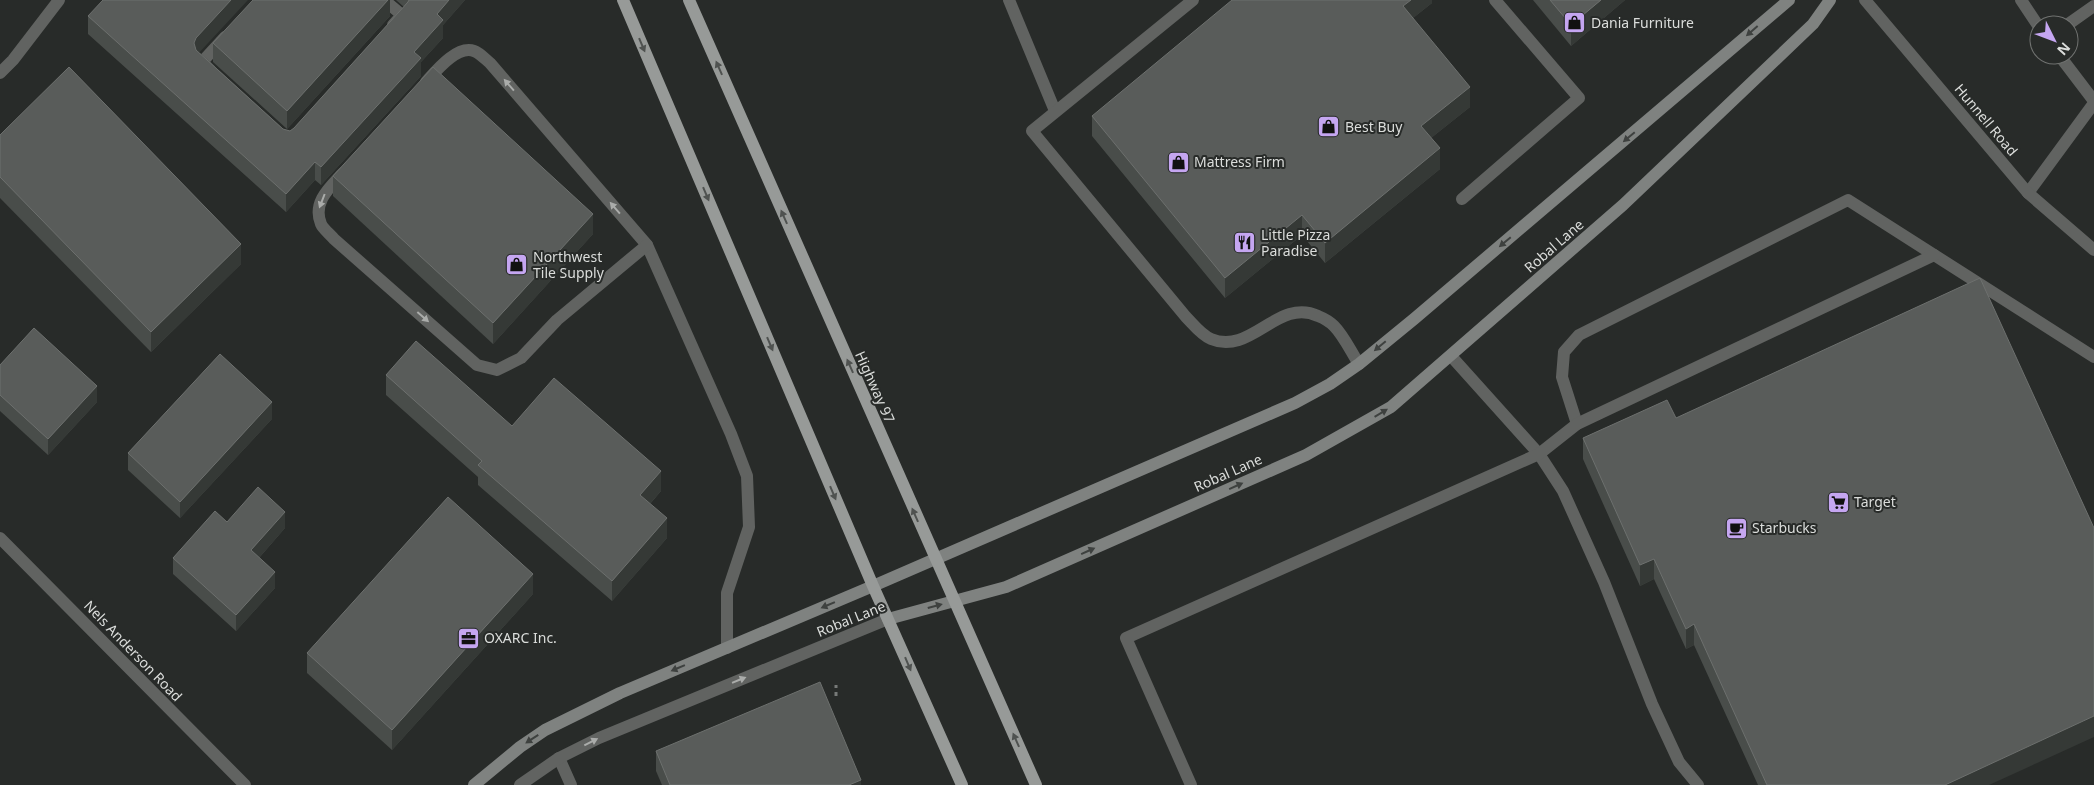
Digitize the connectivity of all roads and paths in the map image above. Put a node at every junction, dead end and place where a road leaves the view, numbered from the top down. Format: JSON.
{"nodes":[{"id":1,"x":59,"y":0,"type":"edge"},
{"id":2,"x":384,"y":0,"type":"edge"},
{"id":3,"x":623,"y":0,"type":"edge"},
{"id":4,"x":689,"y":0,"type":"edge"},
{"id":5,"x":1009,"y":0,"type":"edge"},
{"id":6,"x":1193,"y":0,"type":"edge"},
{"id":7,"x":1495,"y":0,"type":"edge"},
{"id":8,"x":1790,"y":0,"type":"edge"},
{"id":9,"x":1830,"y":0,"type":"edge"},
{"id":10,"x":1865,"y":0,"type":"edge"},
{"id":11,"x":2021,"y":0,"type":"edge"},
{"id":12,"x":2094,"y":6,"type":"edge"},
{"id":13,"x":2031,"y":15,"type":"edge"},
{"id":14,"x":2079,"y":17,"type":"edge"},
{"id":15,"x":234,"y":28,"type":"edge"},
{"id":16,"x":382,"y":38,"type":"edge"},
{"id":17,"x":2066,"y":65,"type":"edge"},
{"id":18,"x":0,"y":73,"type":"edge"},
{"id":19,"x":216,"y":75,"type":"edge"},
{"id":20,"x":417,"y":92,"type":"edge"},
{"id":21,"x":2094,"y":102,"type":"edge"},
{"id":22,"x":1055,"y":111,"type":"junction"},
{"id":23,"x":350,"y":165,"type":"edge"},
{"id":24,"x":2028,"y":193,"type":"junction"},
{"id":25,"x":1462,"y":199,"type":"dead end"},
{"id":26,"x":647,"y":245,"type":"junction"},
{"id":27,"x":2094,"y":250,"type":"edge"},
{"id":28,"x":1934,"y":255,"type":"junction"},
{"id":29,"x":1451,"y":356,"type":"junction"},
{"id":30,"x":2094,"y":357,"type":"edge"},
{"id":31,"x":1359,"y":364,"type":"junction"},
{"id":32,"x":1577,"y":424,"type":"junction"},
{"id":33,"x":1538,"y":454,"type":"junction"},
{"id":34,"x":0,"y":538,"type":"edge"},
{"id":35,"x":935,"y":559,"type":"junction"},
{"id":36,"x":873,"y":586,"type":"junction"},
{"id":37,"x":955,"y":601,"type":"junction"},
{"id":38,"x":888,"y":619,"type":"junction"},
{"id":39,"x":728,"y":648,"type":"junction"},
{"id":40,"x":836,"y":685,"type":"dead end"},
{"id":41,"x":836,"y":696,"type":"dead end"},
{"id":42,"x":559,"y":758,"type":"junction"},
{"id":43,"x":245,"y":785,"type":"edge"},
{"id":44,"x":474,"y":785,"type":"edge"},
{"id":45,"x":520,"y":785,"type":"edge"},
{"id":46,"x":571,"y":785,"type":"edge"},
{"id":47,"x":962,"y":785,"type":"edge"},
{"id":48,"x":1036,"y":785,"type":"edge"},
{"id":49,"x":1191,"y":785,"type":"edge"},
{"id":50,"x":1698,"y":785,"type":"edge"}],
"edges":[{"from":1,"to":18,"type":"street"},
{"from":2,"to":16,"type":"street"},
{"from":3,"to":36,"type":"main road","one_way":true},
{"from":35,"to":4,"type":"main road","name":"Highway 97","one_way":true},
{"from":5,"to":22,"type":"street"},
{"from":6,"to":22,"type":"street"},
{"from":7,"to":25,"type":"street"},
{"from":8,"to":31,"type":"main road","name":"Robal Lane","one_way":true},
{"from":9,"to":29,"type":"main road","name":"Robal Lane"},
{"from":10,"to":24,"type":"street","name":"Hunnell Road"},
{"from":11,"to":13,"type":"street"},
{"from":12,"to":14,"type":"street"},
{"from":15,"to":19,"type":"street"},
{"from":17,"to":21,"type":"street"},
{"from":26,"to":20,"type":"street","one_way":true},
{"from":21,"to":24,"type":"street"},
{"from":22,"to":31,"type":"street"},
{"from":23,"to":26,"type":"street","one_way":true},
{"from":24,"to":27,"type":"street","name":"Hunnell Road"},
{"from":26,"to":39,"type":"street"},
{"from":28,"to":30,"type":"street"},
{"from":28,"to":32,"type":"street"},
{"from":28,"to":32,"type":"street"},
{"from":29,"to":33,"type":"street"},
{"from":37,"to":29,"type":"main road","name":"Robal Lane","one_way":true},
{"from":31,"to":35,"type":"main road","name":"Robal Lane"},
{"from":32,"to":33,"type":"street"},
{"from":33,"to":49,"type":"street"},
{"from":33,"to":50,"type":"street"},
{"from":34,"to":43,"type":"street","name":"Nels Anderson Road"},
{"from":35,"to":36,"type":"main road","name":"Robal Lane"},
{"from":35,"to":37,"type":"main road","name":"Highway 97"},
{"from":36,"to":38,"type":"main road"},
{"from":36,"to":39,"type":"main road","name":"Robal Lane","one_way":true},
{"from":38,"to":37,"type":"main road","name":"Robal Lane","one_way":true},
{"from":48,"to":37,"type":"main road","name":"Highway 97","one_way":true},
{"from":42,"to":38,"type":"street","name":"Robal Lane","one_way":true},
{"from":38,"to":47,"type":"main road","one_way":true},
{"from":39,"to":44,"type":"main road","name":"Robal Lane","one_way":true},
{"from":40,"to":41,"type":"path"},
{"from":42,"to":45,"type":"street","name":"Robal Lane"},
{"from":42,"to":46,"type":"street"}]}
